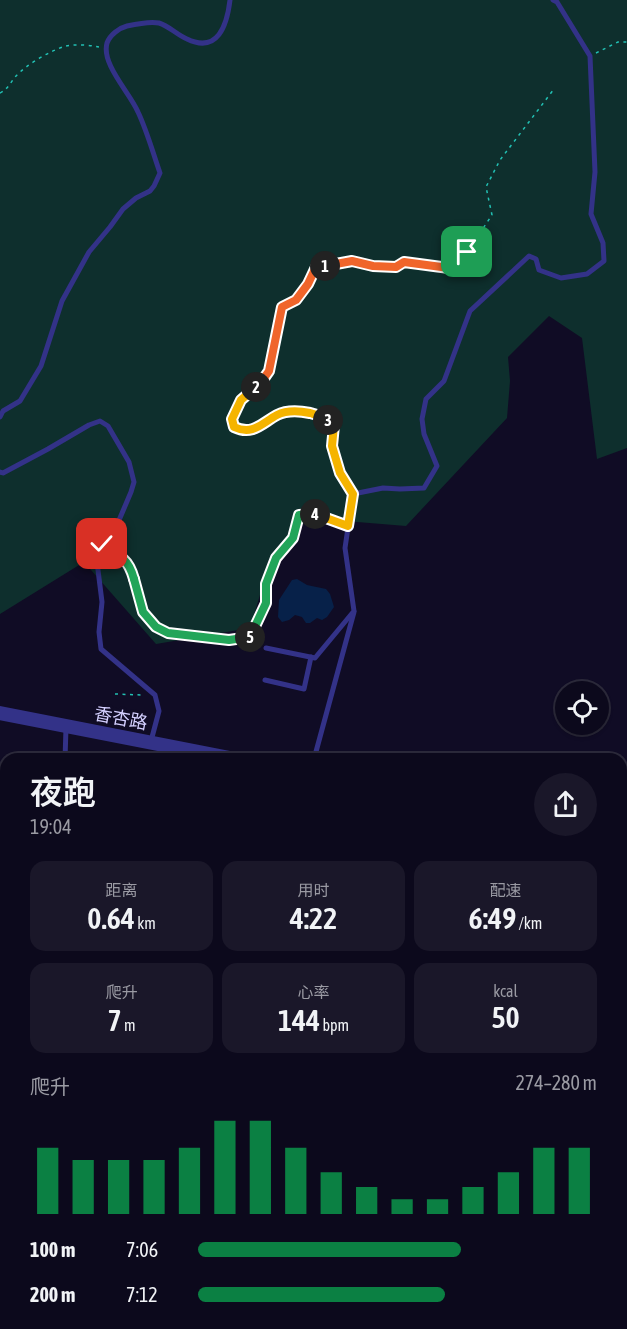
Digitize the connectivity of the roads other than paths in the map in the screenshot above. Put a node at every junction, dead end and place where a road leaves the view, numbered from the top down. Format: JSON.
{"nodes":[{"id":1,"x":230,"y":0,"type":"edge"},
{"id":2,"x":553,"y":0,"type":"edge"},
{"id":3,"x":0,"y":417,"type":"edge"},
{"id":4,"x":0,"y":472,"type":"edge"},
{"id":5,"x":354,"y":611,"type":"junction"},
{"id":6,"x":266,"y":648,"type":"dead end"},
{"id":7,"x":311,"y":657,"type":"junction"},
{"id":8,"x":265,"y":680,"type":"dead end"},
{"id":9,"x":0,"y":713,"type":"edge"},
{"id":10,"x":66,"y":726,"type":"junction"},
{"id":11,"x":150,"y":743,"type":"junction"},
{"id":12,"x":65,"y":753,"type":"edge"},
{"id":13,"x":203,"y":753,"type":"edge"},
{"id":14,"x":316,"y":753,"type":"edge"}],
"edges":[{"from":1,"to":3,"type":"lane"},
{"from":2,"to":5,"type":"lane"},
{"from":4,"to":11,"type":"lane"},
{"from":5,"to":7,"type":"lane"},
{"from":5,"to":14,"type":"lane"},
{"from":6,"to":7,"type":"lane"},
{"from":7,"to":8,"type":"lane"},
{"from":9,"to":10,"type":"street","name":"香杏路"},
{"from":10,"to":11,"type":"street","name":"香杏路"},
{"from":10,"to":12,"type":"lane"},
{"from":11,"to":13,"type":"street","name":"香杏路"}]}
